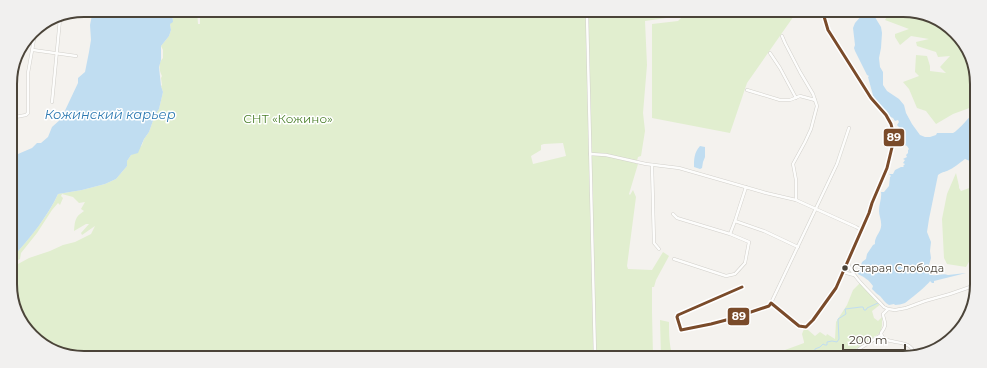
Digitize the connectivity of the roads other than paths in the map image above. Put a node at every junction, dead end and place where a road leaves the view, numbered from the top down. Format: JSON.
{"nodes":[{"id":1,"x":587,"y":17,"type":"edge"},
{"id":2,"x":824,"y":17,"type":"edge"},
{"id":3,"x":60,"y":22,"type":"edge"},
{"id":4,"x":782,"y":36,"type":"dead end"},
{"id":5,"x":34,"y":40,"type":"edge"},
{"id":6,"x":33,"y":50,"type":"junction"},
{"id":7,"x":57,"y":53,"type":"junction"},
{"id":8,"x":770,"y":53,"type":"dead end"},
{"id":9,"x":76,"y":56,"type":"dead end"},
{"id":10,"x":747,"y":90,"type":"dead end"},
{"id":11,"x":796,"y":98,"type":"junction"},
{"id":12,"x":815,"y":100,"type":"junction"},
{"id":13,"x":52,"y":102,"type":"dead end"},
{"id":14,"x":17,"y":117,"type":"edge"},
{"id":15,"x":849,"y":128,"type":"dead end"},
{"id":16,"x":590,"y":154,"type":"junction"},
{"id":17,"x":652,"y":165,"type":"junction"},
{"id":18,"x":746,"y":187,"type":"junction"},
{"id":19,"x":796,"y":200,"type":"junction"},
{"id":20,"x":816,"y":209,"type":"junction"},
{"id":21,"x":674,"y":214,"type":"dead end"},
{"id":22,"x":735,"y":221,"type":"junction"},
{"id":23,"x":861,"y":230,"type":"junction"},
{"id":24,"x":730,"y":234,"type":"junction"},
{"id":25,"x":798,"y":247,"type":"junction"},
{"id":26,"x":658,"y":249,"type":"dead end"},
{"id":27,"x":674,"y":259,"type":"dead end"},
{"id":28,"x":847,"y":267,"type":"junction"},
{"id":29,"x":843,"y":272,"type":"junction"},
{"id":30,"x":855,"y":275,"type":"junction"},
{"id":31,"x":742,"y":287,"type":"dead end"},
{"id":32,"x":970,"y":287,"type":"edge"},
{"id":33,"x":771,"y":304,"type":"junction"},
{"id":34,"x":888,"y":309,"type":"junction"},
{"id":35,"x":881,"y":335,"type":"junction"},
{"id":36,"x":913,"y":350,"type":"edge"},
{"id":37,"x":595,"y":351,"type":"edge"},
{"id":38,"x":857,"y":351,"type":"edge"}],
"edges":[{"from":1,"to":16,"type":"street"},
{"from":2,"to":23,"type":"street"},
{"from":3,"to":7,"type":"street"},
{"from":4,"to":12,"type":"street"},
{"from":5,"to":6,"type":"street"},
{"from":6,"to":7,"type":"street"},
{"from":6,"to":14,"type":"street"},
{"from":7,"to":9,"type":"street"},
{"from":7,"to":13,"type":"street"},
{"from":8,"to":11,"type":"street"},
{"from":10,"to":11,"type":"street"},
{"from":11,"to":12,"type":"street"},
{"from":12,"to":19,"type":"street"},
{"from":15,"to":20,"type":"street"},
{"from":16,"to":17,"type":"street"},
{"from":16,"to":37,"type":"street"},
{"from":17,"to":18,"type":"street"},
{"from":17,"to":26,"type":"street"},
{"from":18,"to":19,"type":"street"},
{"from":18,"to":22,"type":"street"},
{"from":19,"to":20,"type":"street"},
{"from":20,"to":23,"type":"street"},
{"from":20,"to":25,"type":"street"},
{"from":21,"to":24,"type":"street"},
{"from":22,"to":24,"type":"street"},
{"from":22,"to":25,"type":"street"},
{"from":23,"to":28,"type":"street"},
{"from":24,"to":27,"type":"street"},
{"from":25,"to":33,"type":"street"},
{"from":28,"to":29,"type":"street"},
{"from":28,"to":30,"type":"street"},
{"from":29,"to":30,"type":"street"},
{"from":29,"to":33,"type":"street"},
{"from":30,"to":34,"type":"street"},
{"from":31,"to":33,"type":"street"},
{"from":32,"to":34,"type":"street"},
{"from":34,"to":35,"type":"street"},
{"from":35,"to":36,"type":"street"},
{"from":35,"to":38,"type":"street"}]}
